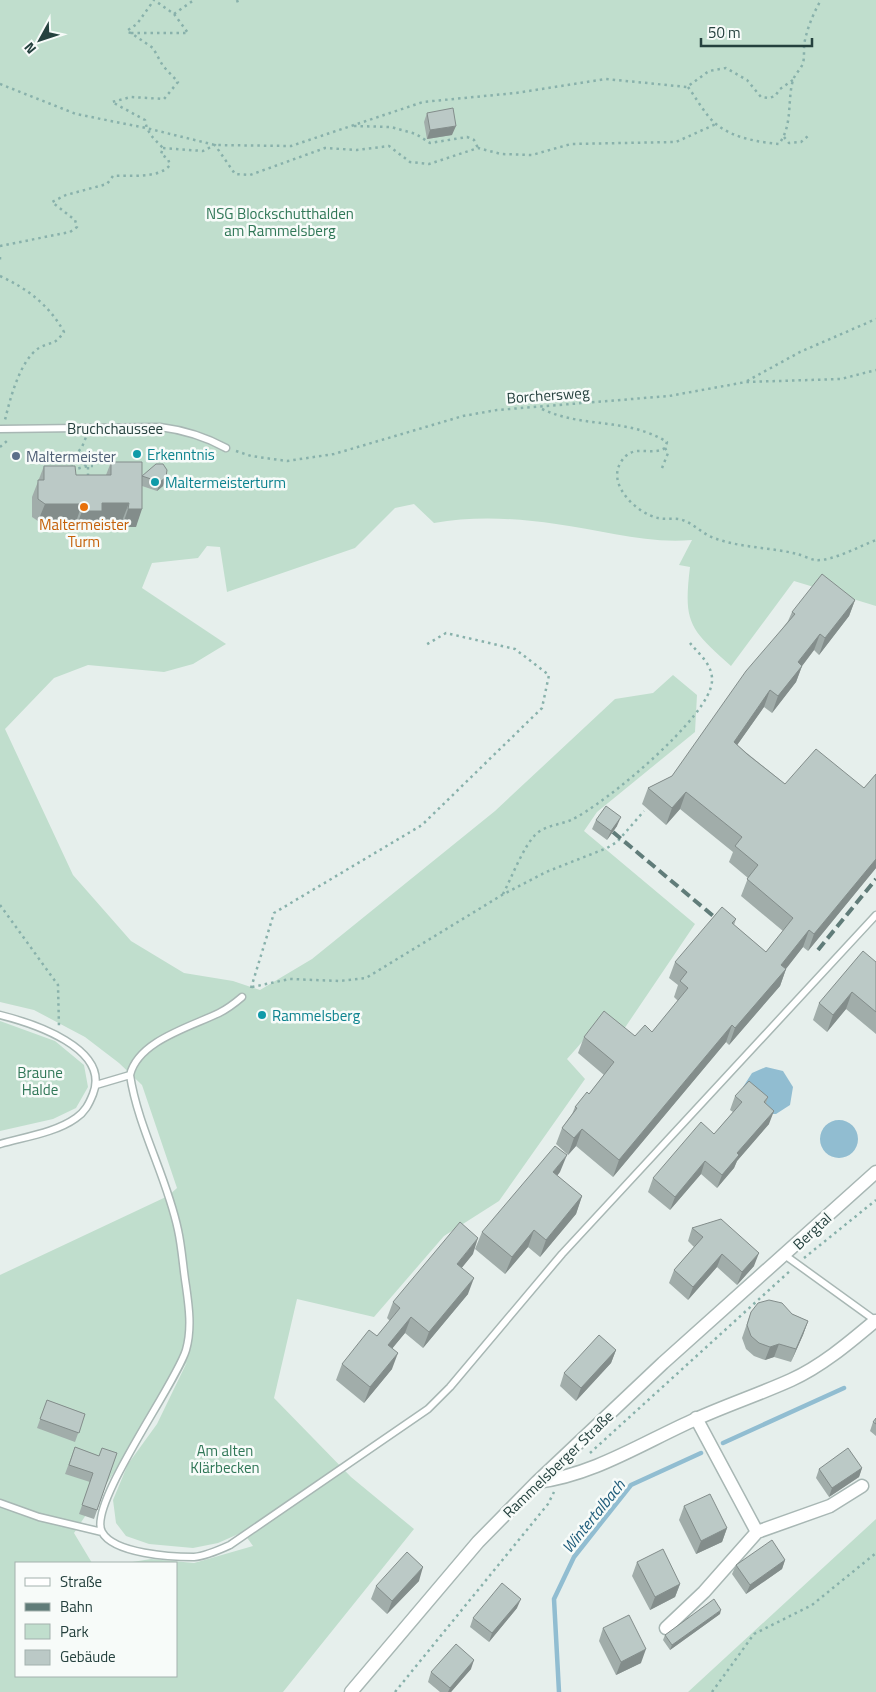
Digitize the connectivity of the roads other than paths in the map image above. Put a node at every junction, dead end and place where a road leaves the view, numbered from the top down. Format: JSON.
{"nodes":[{"id":1,"x":1,"y":429,"type":"edge"},
{"id":2,"x":226,"y":448,"type":"road end"},
{"id":3,"x":876,"y":915,"type":"edge"},
{"id":4,"x":242,"y":997,"type":"road end"},
{"id":5,"x":0,"y":1015,"type":"edge"},
{"id":6,"x":130,"y":1075,"type":"junction"},
{"id":7,"x":96,"y":1085,"type":"junction"},
{"id":8,"x":0,"y":1144,"type":"edge"},
{"id":9,"x":876,"y":1172,"type":"edge"},
{"id":10,"x":786,"y":1256,"type":"junction"},
{"id":11,"x":876,"y":1321,"type":"edge"},
{"id":12,"x":696,"y":1418,"type":"junction"},
{"id":13,"x":537,"y":1482,"type":"junction"},
{"id":14,"x":862,"y":1486,"type":"dead end"},
{"id":15,"x":0,"y":1503,"type":"edge"},
{"id":16,"x":102,"y":1532,"type":"junction"},
{"id":17,"x":757,"y":1532,"type":"junction"},
{"id":18,"x":666,"y":1628,"type":"dead end"},
{"id":19,"x":352,"y":1692,"type":"edge"}],
"edges":[{"from":1,"to":2,"type":"lane","name":"Bruchchaussee"},
{"from":3,"to":16,"type":"lane"},
{"from":4,"to":6,"type":"lane"},
{"from":5,"to":7,"type":"lane"},
{"from":6,"to":7,"type":"lane"},
{"from":6,"to":16,"type":"lane"},
{"from":7,"to":8,"type":"lane"},
{"from":9,"to":10,"type":"street","name":"Bergtal"},
{"from":10,"to":11,"type":"lane","name":"Bergtal"},
{"from":10,"to":13,"type":"street","name":"Rammelsberger Straße"},
{"from":11,"to":12,"type":"street"},
{"from":12,"to":13,"type":"street"},
{"from":12,"to":17,"type":"street"},
{"from":13,"to":19,"type":"street","name":"Rammelsberger Straße"},
{"from":14,"to":17,"type":"street"},
{"from":15,"to":16,"type":"lane"},
{"from":17,"to":18,"type":"street"}]}
